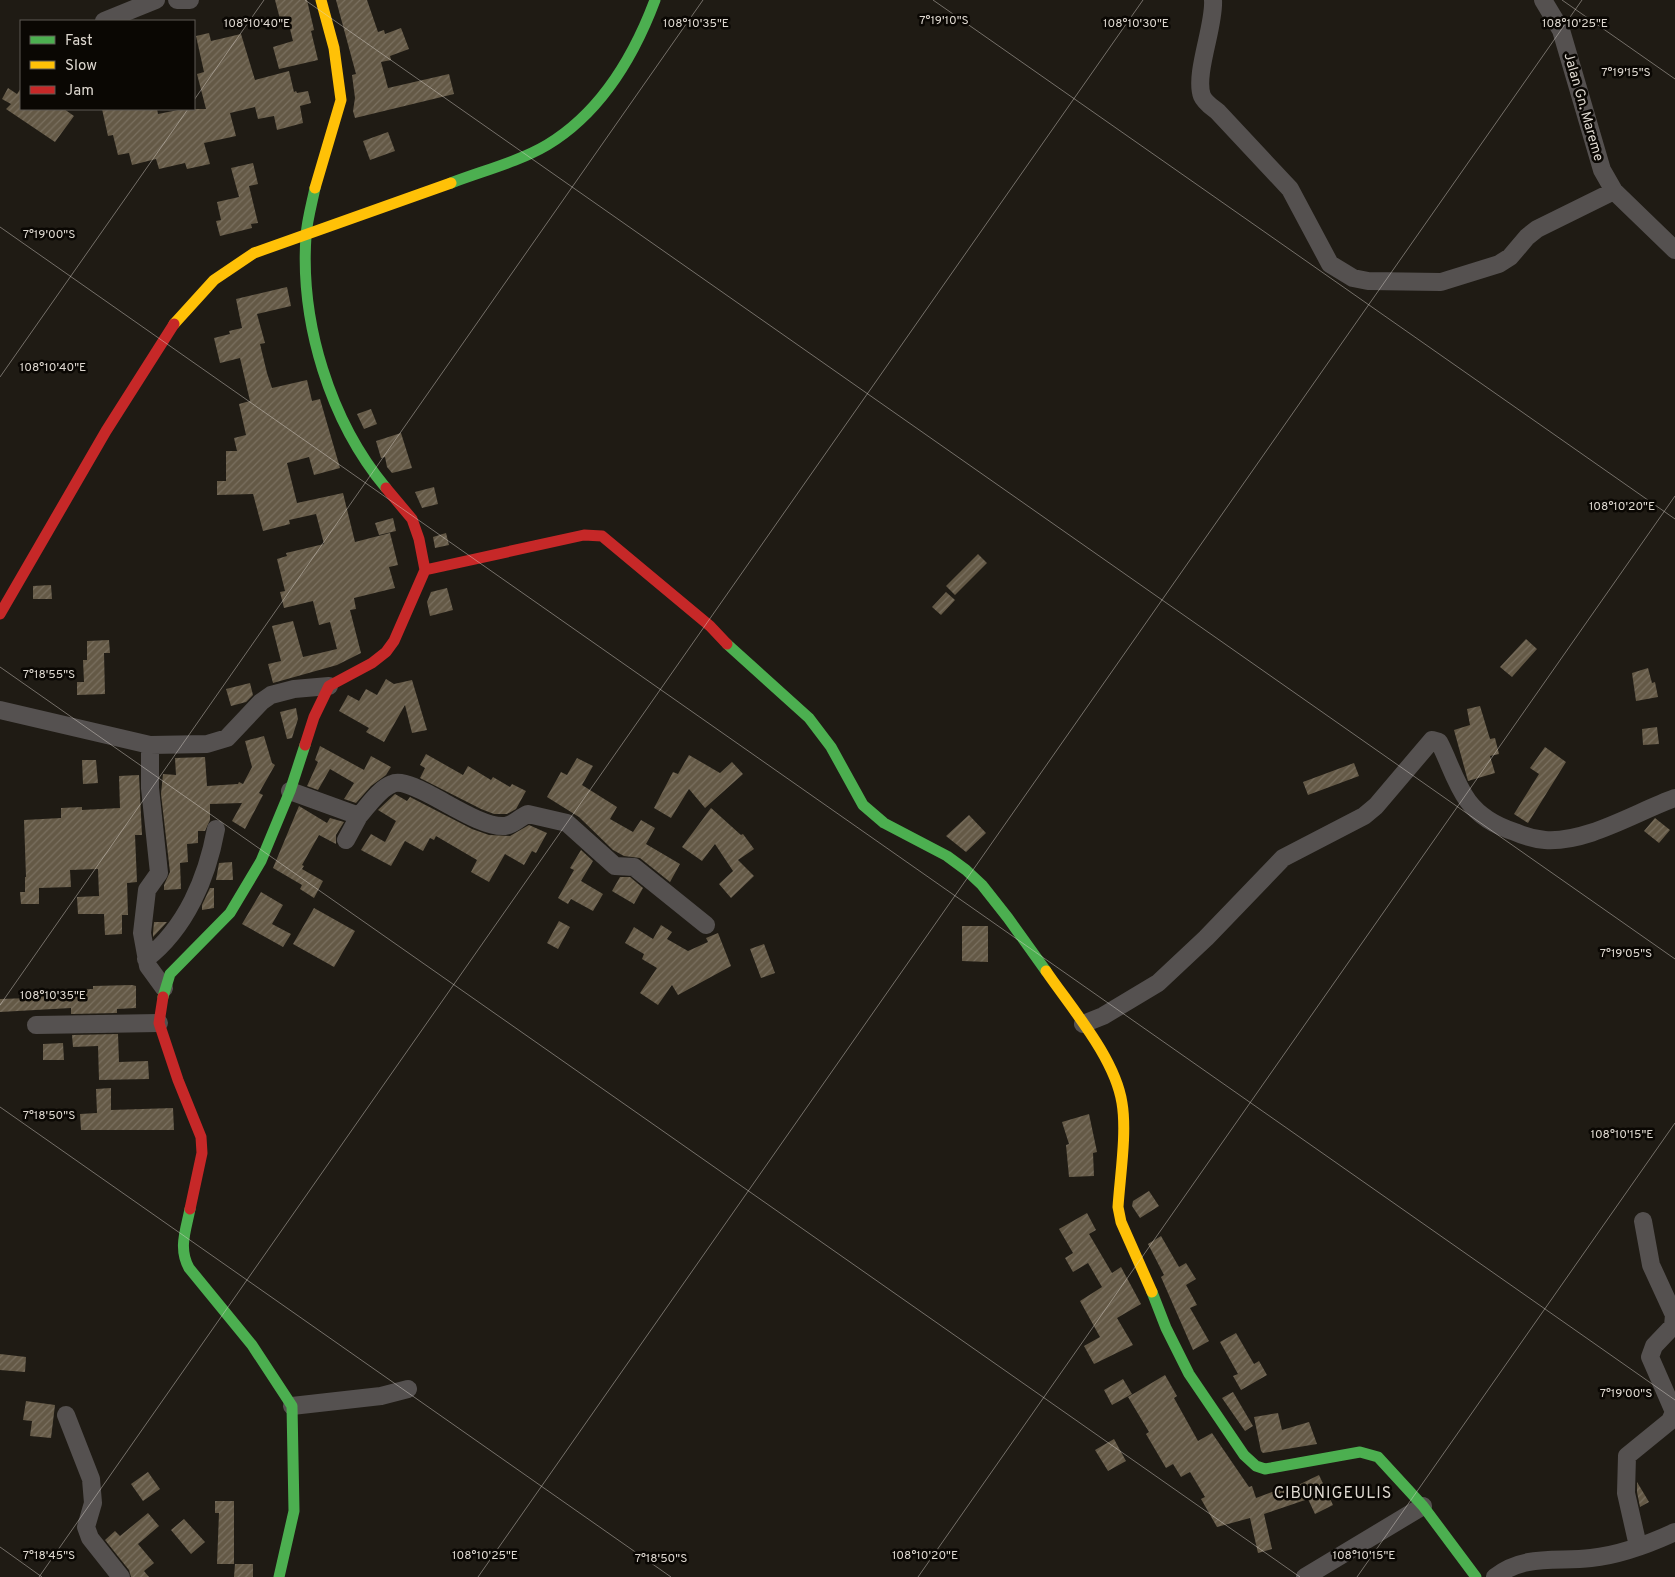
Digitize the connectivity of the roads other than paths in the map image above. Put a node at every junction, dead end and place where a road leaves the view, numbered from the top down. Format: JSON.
{"nodes":[{"id":1,"x":156,"y":0,"type":"edge"},
{"id":2,"x":177,"y":0,"type":"edge"},
{"id":3,"x":190,"y":0,"type":"edge"},
{"id":4,"x":322,"y":0,"type":"edge"},
{"id":5,"x":655,"y":0,"type":"edge"},
{"id":6,"x":1213,"y":0,"type":"edge"},
{"id":7,"x":1543,"y":0,"type":"edge"},
{"id":8,"x":106,"y":20,"type":"edge"},
{"id":9,"x":1614,"y":190,"type":"junction"},
{"id":10,"x":306,"y":235,"type":"junction"},
{"id":11,"x":1675,"y":250,"type":"edge"},
{"id":12,"x":425,"y":570,"type":"junction"},
{"id":13,"x":0,"y":614,"type":"edge"},
{"id":14,"x":329,"y":686,"type":"junction"},
{"id":15,"x":0,"y":710,"type":"edge"},
{"id":16,"x":150,"y":745,"type":"junction"},
{"id":17,"x":290,"y":791,"type":"junction"},
{"id":18,"x":1675,"y":798,"type":"edge"},
{"id":19,"x":359,"y":816,"type":"junction"},
{"id":20,"x":216,"y":829,"type":"dead end"},
{"id":21,"x":346,"y":840,"type":"dead end"},
{"id":22,"x":706,"y":925,"type":"dead end"},
{"id":23,"x":146,"y":959,"type":"junction"},
{"id":24,"x":164,"y":988,"type":"junction"},
{"id":25,"x":160,"y":1023,"type":"junction"},
{"id":26,"x":1083,"y":1024,"type":"junction"},
{"id":27,"x":36,"y":1025,"type":"dead end"},
{"id":28,"x":1642,"y":1221,"type":"dead end"},
{"id":29,"x":408,"y":1389,"type":"dead end"},
{"id":30,"x":292,"y":1406,"type":"junction"},
{"id":31,"x":66,"y":1415,"type":"dead end"},
{"id":32,"x":1423,"y":1506,"type":"junction"},
{"id":33,"x":1675,"y":1532,"type":"edge"},
{"id":34,"x":1638,"y":1546,"type":"junction"},
{"id":35,"x":121,"y":1577,"type":"edge"},
{"id":36,"x":279,"y":1577,"type":"edge"},
{"id":37,"x":1305,"y":1577,"type":"edge"},
{"id":38,"x":1476,"y":1577,"type":"edge"},
{"id":39,"x":1495,"y":1577,"type":"edge"}],
"edges":[{"from":1,"to":8,"type":"street"},
{"from":2,"to":3,"type":"street"},
{"from":4,"to":10,"type":"street"},
{"from":5,"to":10,"type":"street"},
{"from":6,"to":9,"type":"street"},
{"from":7,"to":9,"type":"street","name":"Jalan Gn. Mareme"},
{"from":9,"to":11,"type":"street","name":"Jalan Gn. Mareme"},
{"from":10,"to":12,"type":"street"},
{"from":10,"to":13,"type":"street"},
{"from":12,"to":14,"type":"street"},
{"from":12,"to":26,"type":"street"},
{"from":14,"to":16,"type":"street"},
{"from":14,"to":17,"type":"street"},
{"from":15,"to":16,"type":"street"},
{"from":16,"to":23,"type":"street"},
{"from":17,"to":19,"type":"street"},
{"from":17,"to":24,"type":"street"},
{"from":18,"to":26,"type":"street"},
{"from":19,"to":21,"type":"street"},
{"from":19,"to":22,"type":"street"},
{"from":20,"to":23,"type":"street"},
{"from":23,"to":24,"type":"street"},
{"from":24,"to":25,"type":"street"},
{"from":25,"to":27,"type":"street"},
{"from":25,"to":30,"type":"street"},
{"from":26,"to":32,"type":"street"},
{"from":28,"to":34,"type":"street"},
{"from":29,"to":30,"type":"street"},
{"from":30,"to":36,"type":"street"},
{"from":31,"to":35,"type":"street"},
{"from":32,"to":37,"type":"street"},
{"from":32,"to":38,"type":"street"},
{"from":33,"to":34,"type":"street"},
{"from":34,"to":39,"type":"street"}]}
